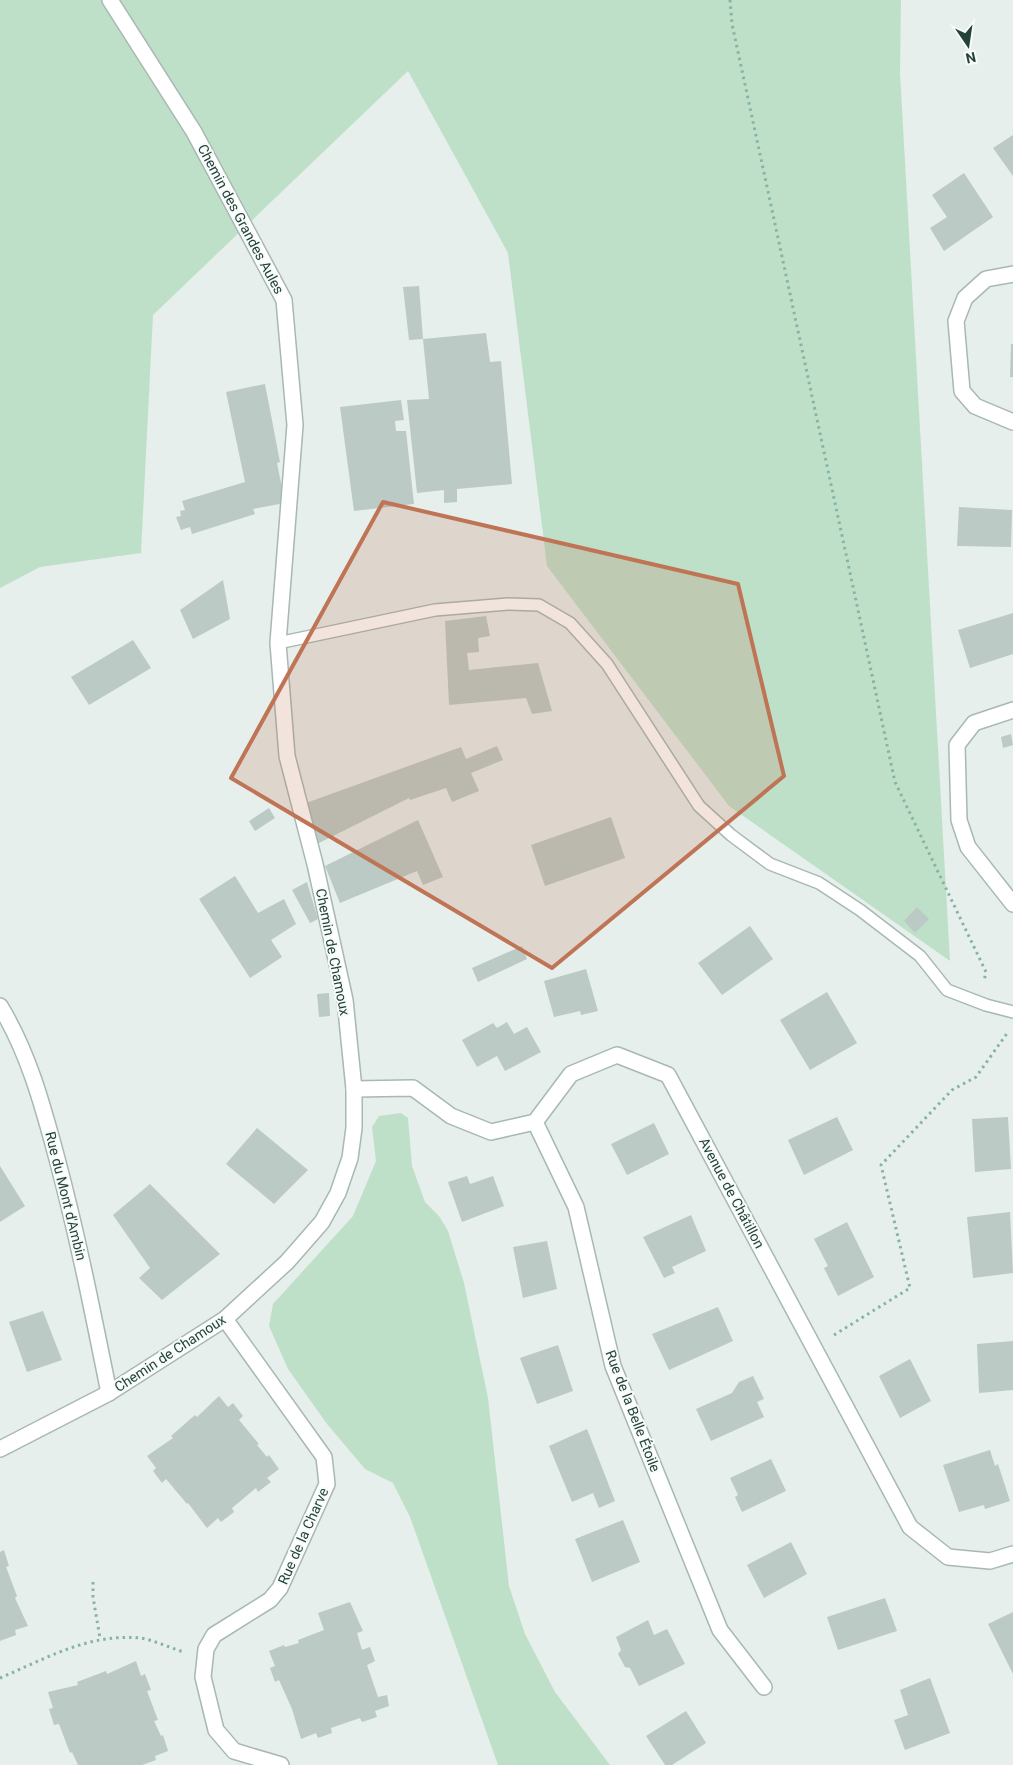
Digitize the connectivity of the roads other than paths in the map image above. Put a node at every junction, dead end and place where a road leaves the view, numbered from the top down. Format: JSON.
{"nodes":[{"id":1,"x":110,"y":0,"type":"edge"},
{"id":2,"x":1013,"y":274,"type":"edge"},
{"id":3,"x":1013,"y":422,"type":"edge"},
{"id":4,"x":278,"y":643,"type":"junction"},
{"id":5,"x":1013,"y":710,"type":"edge"},
{"id":6,"x":1013,"y":904,"type":"edge"},
{"id":7,"x":0,"y":1006,"type":"edge"},
{"id":8,"x":1013,"y":1012,"type":"edge"},
{"id":9,"x":354,"y":1088,"type":"junction"},
{"id":10,"x":535,"y":1122,"type":"junction"},
{"id":11,"x":225,"y":1319,"type":"junction"},
{"id":12,"x":109,"y":1393,"type":"junction"},
{"id":13,"x":0,"y":1449,"type":"edge"},
{"id":14,"x":1013,"y":1554,"type":"edge"},
{"id":15,"x":764,"y":1688,"type":"dead end"},
{"id":16,"x":281,"y":1765,"type":"edge"}],
"edges":[{"from":1,"to":4,"type":"street","name":"Chemin des Grandes Aules"},
{"from":2,"to":3,"type":"street"},
{"from":4,"to":8,"type":"lane"},
{"from":4,"to":9,"type":"street","name":"Chemin de Chamoux"},
{"from":5,"to":6,"type":"street"},
{"from":7,"to":12,"type":"street","name":"Rue du Mont d'Ambin"},
{"from":9,"to":10,"type":"street"},
{"from":9,"to":11,"type":"street","name":"Chemin de Chamoux"},
{"from":10,"to":14,"type":"street","name":"Avenue de Châtillon"},
{"from":10,"to":15,"type":"street","name":"Rue de la Belle Étoile"},
{"from":11,"to":12,"type":"street","name":"Chemin de Chamoux"},
{"from":11,"to":16,"type":"street","name":"Rue de la Charve"},
{"from":12,"to":13,"type":"street","name":"Chemin de Chamoux"}]}
